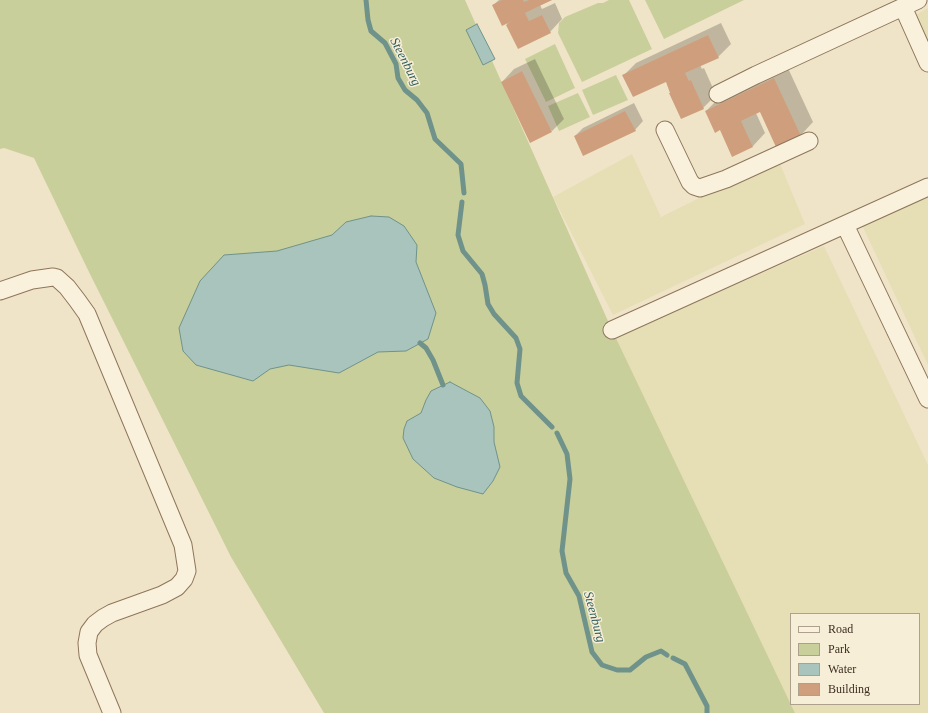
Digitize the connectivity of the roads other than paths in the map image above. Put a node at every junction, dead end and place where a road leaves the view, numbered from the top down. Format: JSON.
{"nodes":[{"id":1,"x":918,"y":0,"type":"edge"},
{"id":2,"x":903,"y":7,"type":"junction"},
{"id":3,"x":928,"y":63,"type":"edge"},
{"id":4,"x":718,"y":94,"type":"dead end"},
{"id":5,"x":665,"y":130,"type":"dead end"},
{"id":6,"x":809,"y":141,"type":"dead end"},
{"id":7,"x":928,"y":187,"type":"edge"},
{"id":8,"x":845,"y":225,"type":"junction"},
{"id":9,"x":0,"y":291,"type":"edge"},
{"id":10,"x":612,"y":330,"type":"dead end"},
{"id":11,"x":928,"y":398,"type":"edge"},
{"id":12,"x":112,"y":713,"type":"edge"}],
"edges":[{"from":1,"to":2,"type":"street"},
{"from":2,"to":3,"type":"street"},
{"from":2,"to":4,"type":"street"},
{"from":5,"to":6,"type":"street"},
{"from":7,"to":8,"type":"street"},
{"from":8,"to":10,"type":"street"},
{"from":8,"to":11,"type":"street"},
{"from":9,"to":12,"type":"street"}]}
